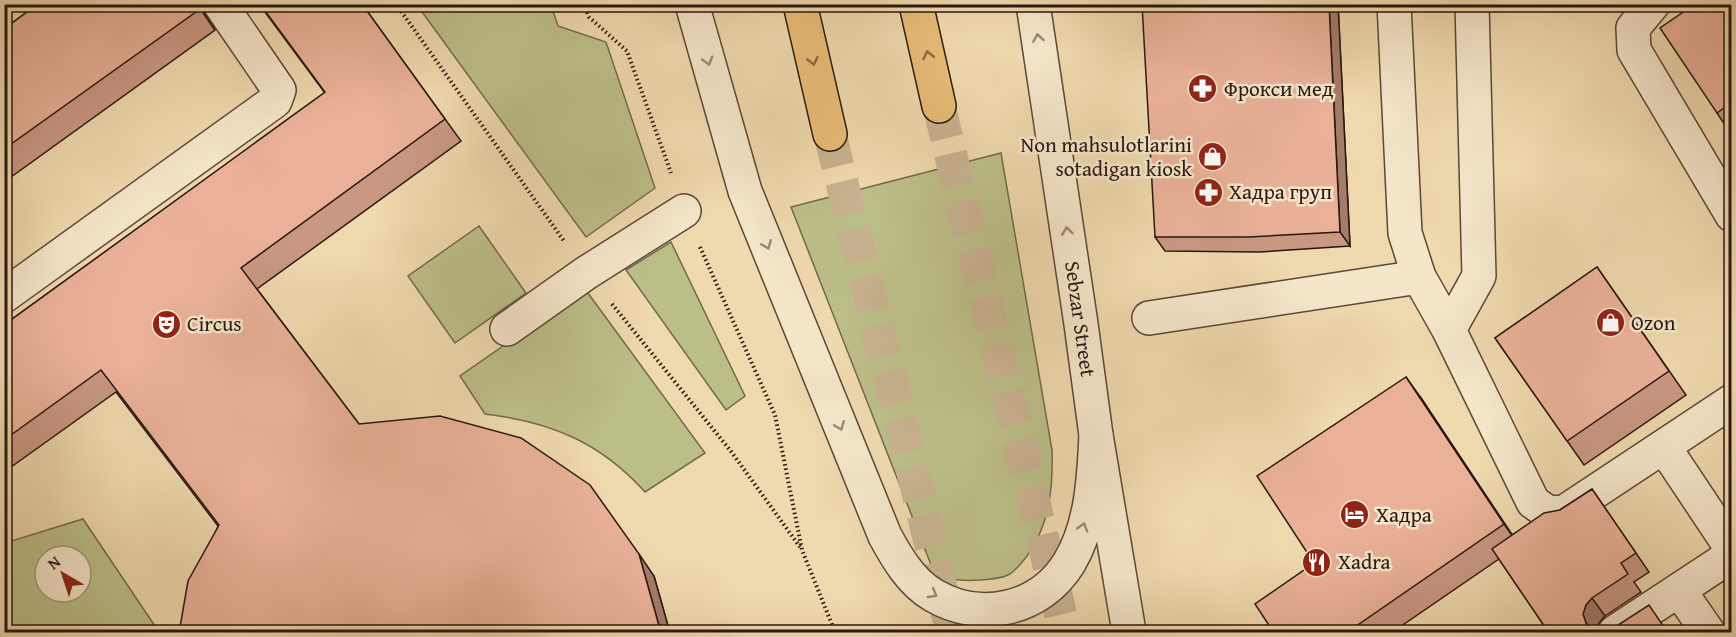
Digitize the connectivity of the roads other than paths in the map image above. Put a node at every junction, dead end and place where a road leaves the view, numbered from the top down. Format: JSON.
{"nodes":[{"id":1,"x":220,"y":4,"type":"edge"},
{"id":2,"x":692,"y":4,"type":"edge"},
{"id":3,"x":800,"y":4,"type":"edge"},
{"id":4,"x":916,"y":4,"type":"edge"},
{"id":5,"x":1033,"y":4,"type":"edge"},
{"id":6,"x":1394,"y":4,"type":"edge"},
{"id":7,"x":1472,"y":4,"type":"edge"},
{"id":8,"x":1653,"y":4,"type":"edge"},
{"id":9,"x":939,"y":106,"type":"tunnel mouth"},
{"id":10,"x":830,"y":134,"type":"tunnel mouth"},
{"id":11,"x":1729,"y":204,"type":"edge"},
{"id":12,"x":684,"y":211,"type":"road end"},
{"id":13,"x":1419,"y":277,"type":"junction"},
{"id":14,"x":4,"y":296,"type":"edge"},
{"id":15,"x":1149,"y":318,"type":"dead end"},
{"id":16,"x":507,"y":329,"type":"dead end"},
{"id":17,"x":1449,"y":330,"type":"junction"},
{"id":18,"x":1731,"y":401,"type":"edge"},
{"id":19,"x":1096,"y":435,"type":"junction"},
{"id":20,"x":1664,"y":447,"type":"junction"},
{"id":21,"x":1731,"y":549,"type":"edge"},
{"id":22,"x":1731,"y":555,"type":"edge"},
{"id":23,"x":1679,"y":590,"type":"junction"},
{"id":24,"x":1129,"y":633,"type":"edge"},
{"id":25,"x":1615,"y":633,"type":"edge"},
{"id":26,"x":1708,"y":633,"type":"edge"}],
"edges":[{"from":1,"to":14,"type":"street"},
{"from":2,"to":19,"type":"street","one_way":true},
{"from":3,"to":10,"type":"main road","one_way":true},
{"from":9,"to":4,"type":"main road","one_way":true},
{"from":19,"to":5,"type":"street","name":"Sebzar Street","one_way":true},
{"from":6,"to":13,"type":"street"},
{"from":7,"to":17,"type":"street"},
{"from":8,"to":11,"type":"street"},
{"from":12,"to":16,"type":"street"},
{"from":13,"to":15,"type":"street"},
{"from":13,"to":17,"type":"street"},
{"from":17,"to":20,"type":"street"},
{"from":18,"to":20,"type":"street"},
{"from":19,"to":24,"type":"street","name":"Sebzar Street"},
{"from":20,"to":21,"type":"street"},
{"from":22,"to":23,"type":"street"},
{"from":23,"to":25,"type":"street"},
{"from":23,"to":26,"type":"street"}]}
